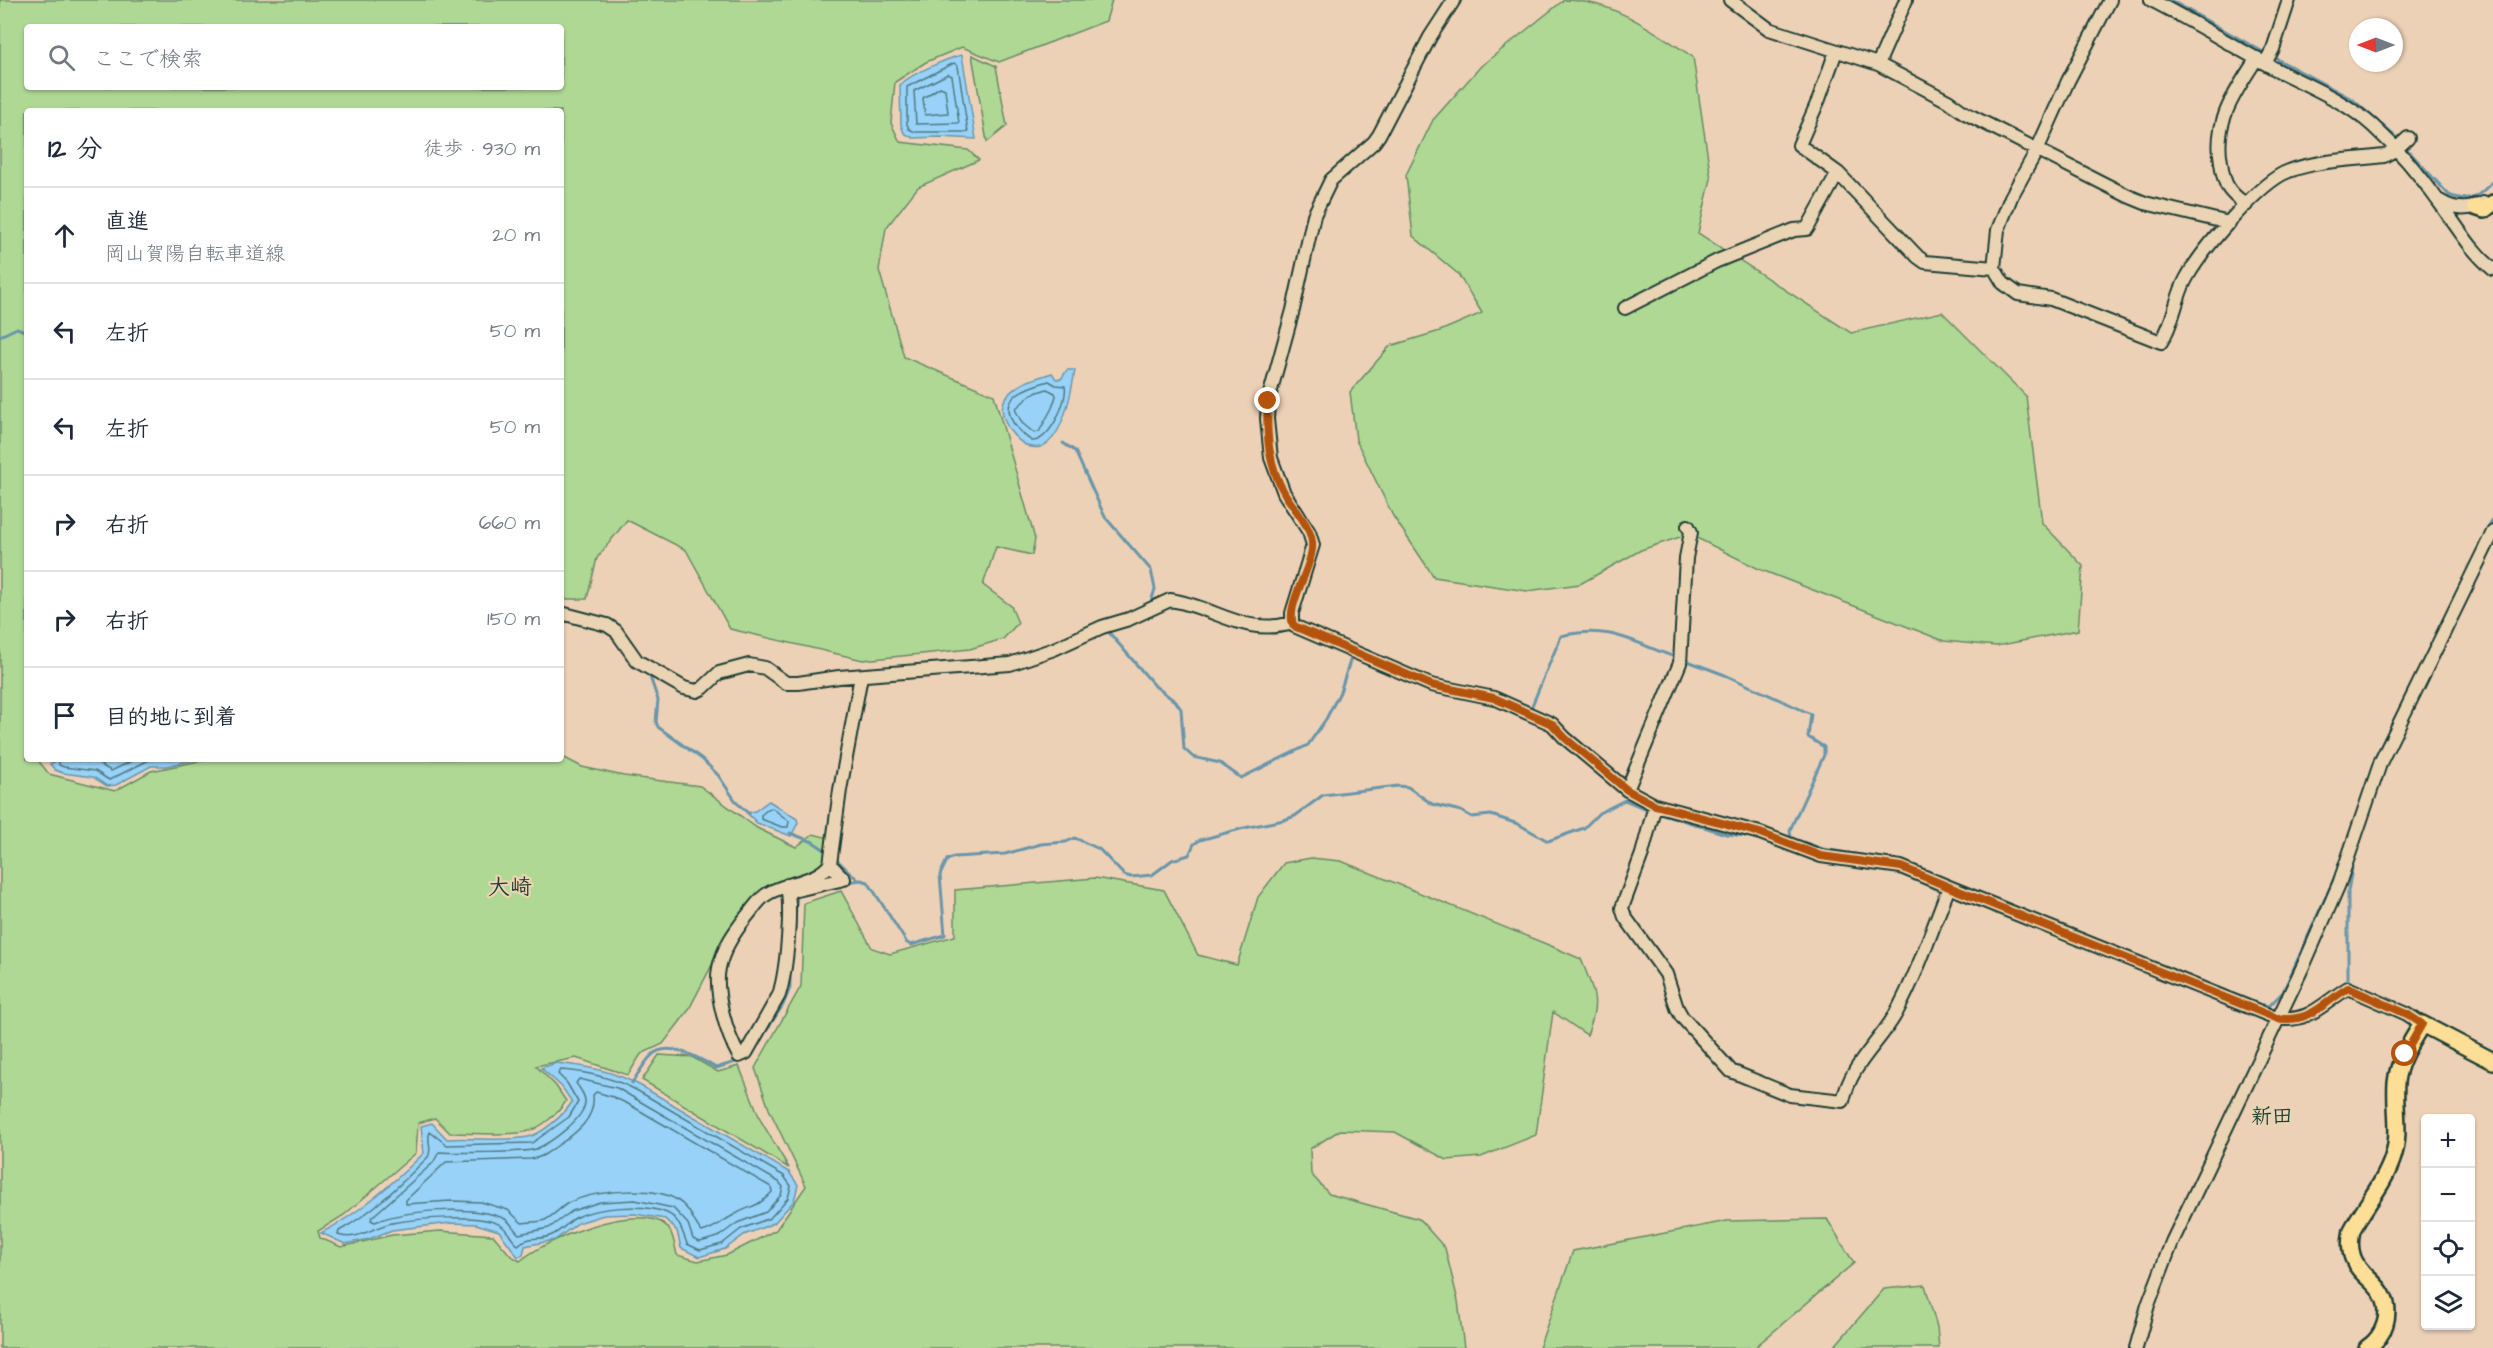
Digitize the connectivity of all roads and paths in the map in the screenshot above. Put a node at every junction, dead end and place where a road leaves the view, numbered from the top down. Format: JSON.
{"nodes":[{"id":1,"x":1454,"y":0,"type":"edge"},
{"id":2,"x":1730,"y":0,"type":"edge"},
{"id":3,"x":1906,"y":0,"type":"edge"},
{"id":4,"x":2110,"y":0,"type":"edge"},
{"id":5,"x":2151,"y":0,"type":"edge"},
{"id":6,"x":2289,"y":0,"type":"edge"},
{"id":7,"x":1836,"y":51,"type":"junction"},
{"id":8,"x":2265,"y":58,"type":"junction"},
{"id":9,"x":1878,"y":64,"type":"junction"},
{"id":10,"x":2402,"y":144,"type":"junction"},
{"id":11,"x":2037,"y":150,"type":"junction"},
{"id":12,"x":1838,"y":173,"type":"junction"},
{"id":13,"x":2493,"y":196,"type":"edge"},
{"id":14,"x":2439,"y":201,"type":"junction"},
{"id":15,"x":2493,"y":203,"type":"edge"},
{"id":16,"x":2246,"y":206,"type":"junction"},
{"id":17,"x":2475,"y":207,"type":"junction"},
{"id":18,"x":2229,"y":223,"type":"junction"},
{"id":19,"x":1994,"y":268,"type":"junction"},
{"id":20,"x":2493,"y":269,"type":"edge"},
{"id":21,"x":1625,"y":308,"type":"dead end"},
{"id":22,"x":1688,"y":526,"type":"dead end"},
{"id":23,"x":2493,"y":532,"type":"edge"},
{"id":24,"x":564,"y":614,"type":"edge"},
{"id":25,"x":1292,"y":623,"type":"junction"},
{"id":26,"x":861,"y":676,"type":"junction"},
{"id":27,"x":1627,"y":790,"type":"junction"},
{"id":28,"x":1654,"y":809,"type":"junction"},
{"id":29,"x":830,"y":864,"type":"junction"},
{"id":30,"x":1949,"y":887,"type":"junction"},
{"id":31,"x":788,"y":891,"type":"junction"},
{"id":32,"x":2276,"y":1018,"type":"junction"},
{"id":33,"x":2422,"y":1024,"type":"junction"},
{"id":34,"x":2493,"y":1061,"type":"edge"},
{"id":35,"x":2136,"y":1348,"type":"edge"},
{"id":36,"x":2367,"y":1348,"type":"edge"}],
"edges":[{"from":1,"to":25,"type":"street"},
{"from":2,"to":7,"type":"street"},
{"from":3,"to":9,"type":"street"},
{"from":4,"to":11,"type":"street"},
{"from":5,"to":8,"type":"street"},
{"from":6,"to":8,"type":"street"},
{"from":7,"to":9,"type":"street"},
{"from":7,"to":12,"type":"street"},
{"from":8,"to":10,"type":"street"},
{"from":8,"to":16,"type":"street"},
{"from":9,"to":11,"type":"street"},
{"from":10,"to":14,"type":"street"},
{"from":10,"to":16,"type":"street"},
{"from":11,"to":18,"type":"street"},
{"from":11,"to":19,"type":"street"},
{"from":12,"to":19,"type":"street"},
{"from":12,"to":21,"type":"street"},
{"from":13,"to":17,"type":"street"},
{"from":14,"to":17,"type":"street"},
{"from":14,"to":20,"type":"street"},
{"from":15,"to":17,"type":"main road"},
{"from":16,"to":18,"type":"street"},
{"from":18,"to":19,"type":"street"},
{"from":22,"to":27,"type":"street"},
{"from":23,"to":32,"type":"street"},
{"from":24,"to":26,"type":"street"},
{"from":25,"to":26,"type":"street"},
{"from":25,"to":27,"type":"street"},
{"from":26,"to":29,"type":"street"},
{"from":27,"to":28,"type":"street"},
{"from":28,"to":30,"type":"street"},
{"from":28,"to":30,"type":"street"},
{"from":29,"to":31,"type":"street"},
{"from":29,"to":31,"type":"street"},
{"from":30,"to":32,"type":"street"},
{"from":31,"to":31,"type":"street"},
{"from":32,"to":33,"type":"street"},
{"from":32,"to":35,"type":"street"},
{"from":33,"to":34,"type":"main road"},
{"from":33,"to":36,"type":"main road"}]}
